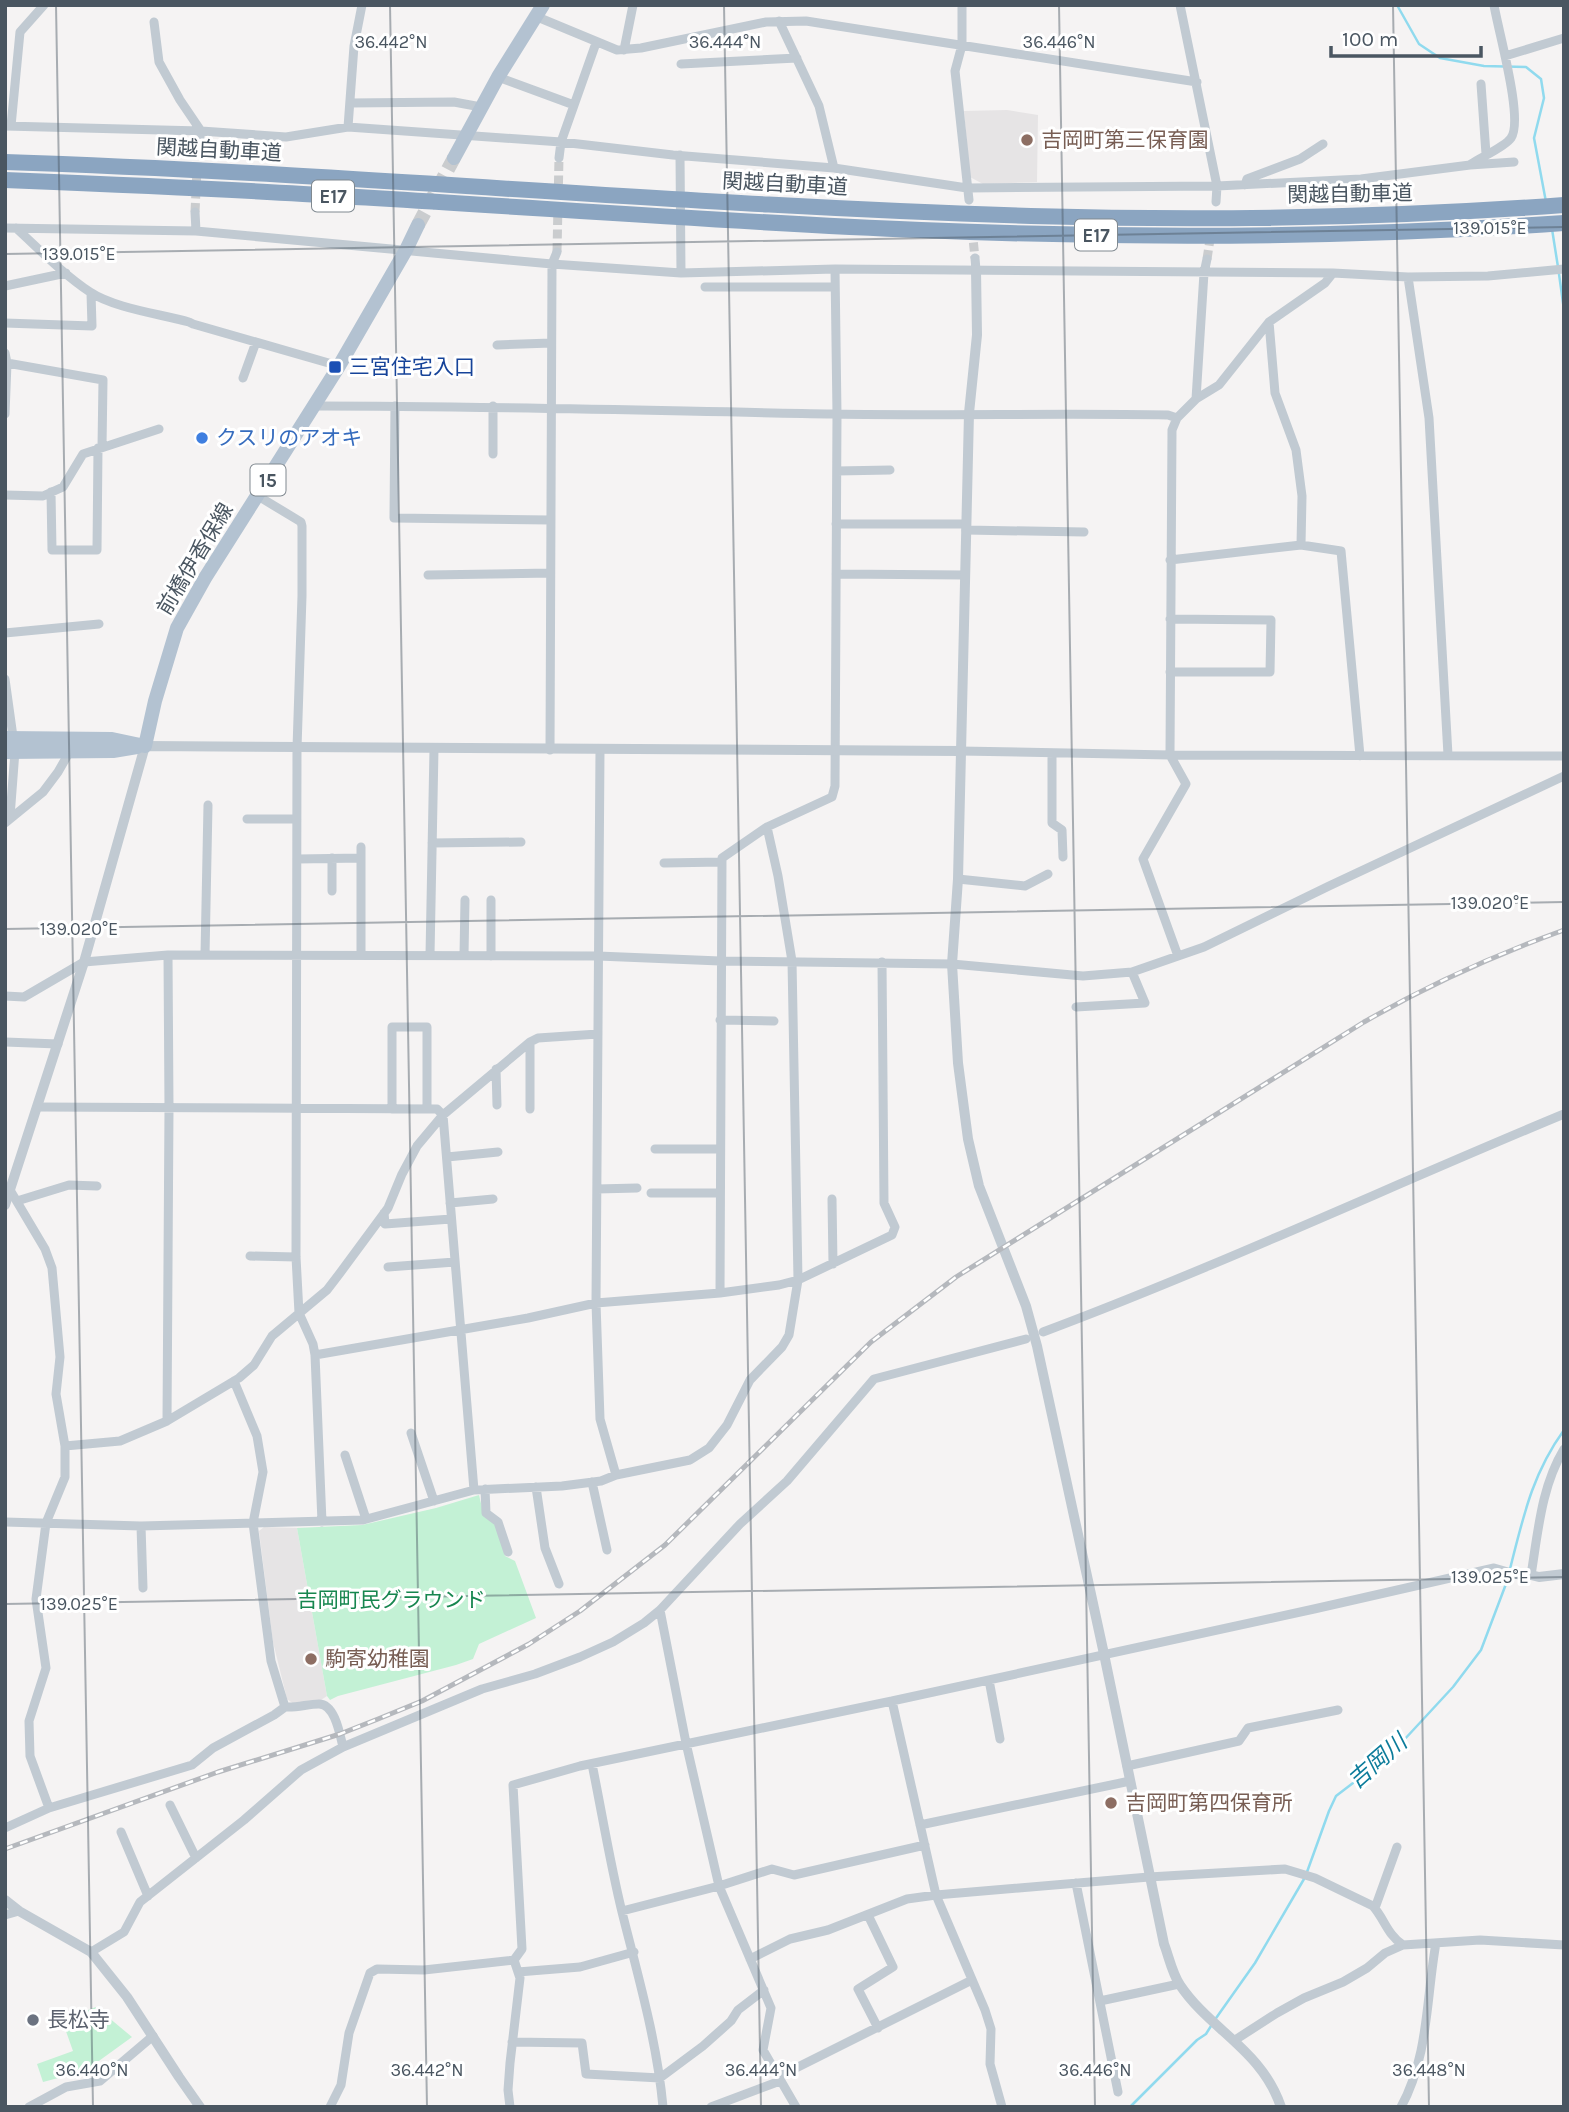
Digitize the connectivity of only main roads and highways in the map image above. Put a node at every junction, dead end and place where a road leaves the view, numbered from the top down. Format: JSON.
{"nodes":[{"id":1,"x":539,"y":11,"type":"edge"},
{"id":2,"x":454,"y":158,"type":"tunnel mouth"},
{"id":3,"x":5,"y":162,"type":"edge"},
{"id":4,"x":5,"y":180,"type":"edge"},
{"id":5,"x":1564,"y":205,"type":"edge"},
{"id":6,"x":1564,"y":223,"type":"edge"},
{"id":7,"x":418,"y":225,"type":"tunnel mouth"},
{"id":8,"x":10,"y":744,"type":"edge"},
{"id":9,"x":145,"y":746,"type":"junction"}],
"edges":[{"from":1,"to":2,"type":"main road"},
{"from":3,"to":5,"type":"highway","name":"関越自動車道","number":"E17"},
{"from":4,"to":6,"type":"highway","name":"関越自動車道","number":"E17"},
{"from":7,"to":9,"type":"main road","name":"前橋伊香保線","number":"15"},
{"from":8,"to":9,"type":"main road"},
{"from":8,"to":9,"type":"main road"}]}
